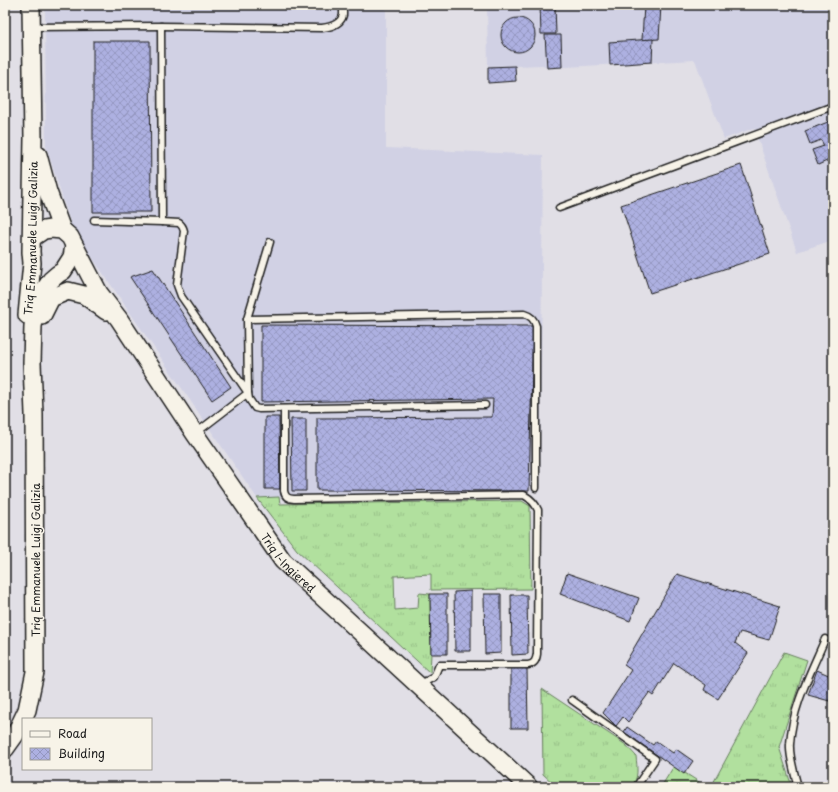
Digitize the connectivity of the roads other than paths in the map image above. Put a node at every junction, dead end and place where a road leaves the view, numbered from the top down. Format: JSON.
{"nodes":[{"id":1,"x":31,"y":5,"type":"edge"},
{"id":2,"x":342,"y":5,"type":"edge"},
{"id":3,"x":161,"y":26,"type":"junction"},
{"id":4,"x":32,"y":27,"type":"junction"},
{"id":5,"x":833,"y":106,"type":"edge"},
{"id":6,"x":33,"y":138,"type":"junction"},
{"id":7,"x":560,"y":208,"type":"dead end"},
{"id":8,"x":94,"y":220,"type":"dead end"},
{"id":9,"x":162,"y":222,"type":"junction"},
{"id":10,"x":62,"y":230,"type":"junction"},
{"id":11,"x":32,"y":238,"type":"junction"},
{"id":12,"x":270,"y":242,"type":"dead end"},
{"id":13,"x":74,"y":246,"type":"junction"},
{"id":14,"x":36,"y":267,"type":"junction"},
{"id":15,"x":62,"y":270,"type":"junction"},
{"id":16,"x":99,"y":293,"type":"junction"},
{"id":17,"x":247,"y":319,"type":"junction"},
{"id":18,"x":119,"y":320,"type":"junction"},
{"id":19,"x":32,"y":363,"type":"junction"},
{"id":20,"x":248,"y":393,"type":"junction"},
{"id":21,"x":485,"y":405,"type":"dead end"},
{"id":22,"x":284,"y":409,"type":"junction"},
{"id":23,"x":34,"y":414,"type":"junction"},
{"id":24,"x":194,"y":434,"type":"junction"},
{"id":25,"x":536,"y":488,"type":"dead end"},
{"id":26,"x":825,"y":639,"type":"dead end"},
{"id":27,"x":418,"y":685,"type":"junction"},
{"id":28,"x":572,"y":700,"type":"dead end"},
{"id":29,"x":23,"y":718,"type":"edge"},
{"id":30,"x":22,"y":720,"type":"edge"},
{"id":31,"x":5,"y":750,"type":"edge"},
{"id":32,"x":529,"y":787,"type":"edge"},
{"id":33,"x":636,"y":787,"type":"edge"},
{"id":34,"x":798,"y":787,"type":"edge"}],
"edges":[{"from":1,"to":4,"type":"main road","name":"Triq Emmanuele Luigi Galizia"},
{"from":2,"to":3,"type":"lane"},
{"from":3,"to":4,"type":"lane"},
{"from":3,"to":9,"type":"lane"},
{"from":4,"to":6,"type":"main road","name":"Triq Emmanuele Luigi Galizia"},
{"from":5,"to":7,"type":"lane"},
{"from":6,"to":10,"type":"main road","name":"Triq Emmanuele Luigi Galizia"},
{"from":6,"to":11,"type":"main road","name":"Triq Emmanuele Luigi Galizia"},
{"from":8,"to":9,"type":"lane"},
{"from":9,"to":20,"type":"lane"},
{"from":10,"to":11,"type":"main road"},
{"from":10,"to":13,"type":"main road"},
{"from":11,"to":14,"type":"main road","name":"Triq Emmanuele Luigi Galizia"},
{"from":12,"to":17,"type":"lane"},
{"from":13,"to":15,"type":"main road"},
{"from":13,"to":16,"type":"main road","name":"Triq l-Ingiered"},
{"from":14,"to":15,"type":"main road"},
{"from":14,"to":19,"type":"main road","name":"Triq Emmanuele Luigi Galizia"},
{"from":15,"to":16,"type":"main road","name":"Triq l-Ingiered"},
{"from":15,"to":19,"type":"main road","name":"Triq Emmanuele Luigi Galizia"},
{"from":16,"to":18,"type":"main road","name":"Triq l-Ingiered"},
{"from":17,"to":20,"type":"lane"},
{"from":17,"to":25,"type":"lane"},
{"from":18,"to":23,"type":"main road"},
{"from":18,"to":24,"type":"main road","name":"Triq l-Ingiered"},
{"from":19,"to":23,"type":"main road","name":"Triq Emmanuele Luigi Galizia"},
{"from":20,"to":22,"type":"lane"},
{"from":20,"to":24,"type":"lane"},
{"from":21,"to":22,"type":"lane"},
{"from":22,"to":27,"type":"lane"},
{"from":23,"to":29,"type":"main road","name":"Triq Emmanuele Luigi Galizia"},
{"from":24,"to":27,"type":"main road","name":"Triq l-Ingiered"},
{"from":26,"to":34,"type":"lane"},
{"from":27,"to":32,"type":"main road","name":"Triq l-Ingiered"},
{"from":28,"to":33,"type":"lane"},
{"from":30,"to":31,"type":"main road","name":"Triq Emmanuele Luigi Galizia"}]}
